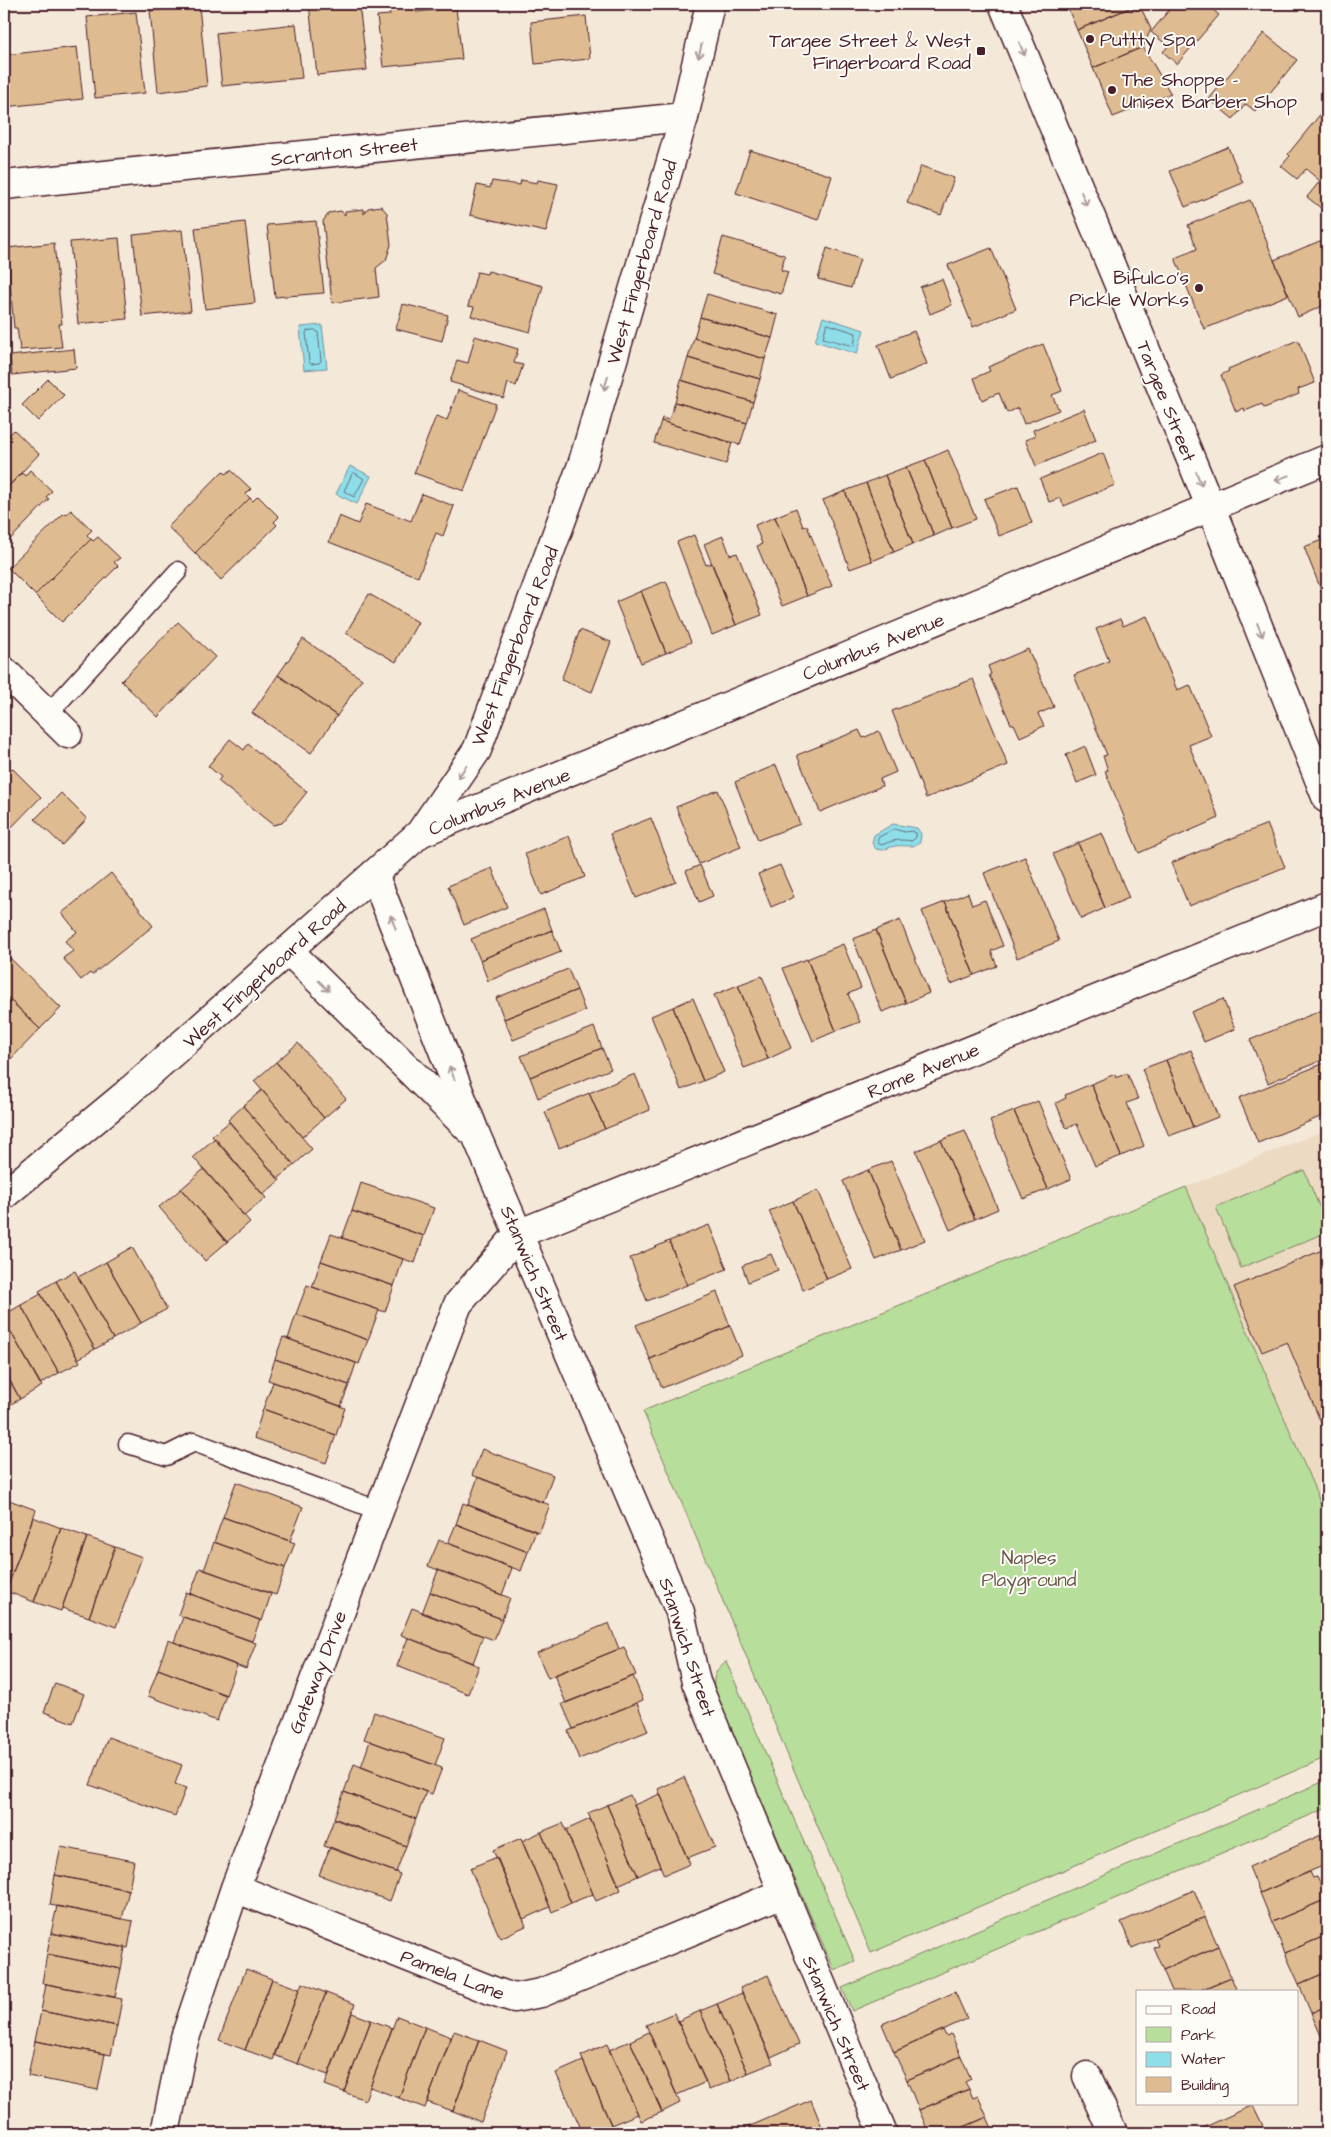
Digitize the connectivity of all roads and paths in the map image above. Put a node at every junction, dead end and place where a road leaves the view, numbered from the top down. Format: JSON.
{"nodes":[{"id":1,"x":710,"y":4,"type":"edge"},
{"id":2,"x":1003,"y":4,"type":"edge"},
{"id":3,"x":684,"y":117,"type":"junction"},
{"id":4,"x":4,"y":185,"type":"edge"},
{"id":5,"x":1327,"y":459,"type":"edge"},
{"id":6,"x":1211,"y":508,"type":"junction"},
{"id":7,"x":178,"y":571,"type":"dead end"},
{"id":8,"x":4,"y":671,"type":"edge"},
{"id":9,"x":48,"y":714,"type":"junction"},
{"id":10,"x":68,"y":734,"type":"dead end"},
{"id":11,"x":1327,"y":799,"type":"edge"},
{"id":12,"x":420,"y":834,"type":"junction"},
{"id":13,"x":374,"y":874,"type":"junction"},
{"id":14,"x":1327,"y":906,"type":"edge"},
{"id":15,"x":289,"y":951,"type":"junction"},
{"id":16,"x":476,"y":1135,"type":"junction"},
{"id":17,"x":4,"y":1195,"type":"edge"},
{"id":18,"x":518,"y":1234,"type":"junction"},
{"id":19,"x":128,"y":1444,"type":"dead end"},
{"id":20,"x":380,"y":1511,"type":"junction"},
{"id":21,"x":235,"y":1888,"type":"junction"},
{"id":22,"x":783,"y":1893,"type":"junction"},
{"id":23,"x":1086,"y":2076,"type":"dead end"},
{"id":24,"x":165,"y":2133,"type":"edge"},
{"id":25,"x":883,"y":2133,"type":"edge"},
{"id":26,"x":1114,"y":2133,"type":"edge"}],
"edges":[{"from":1,"to":3,"type":"street","name":"West Fingerboard Road","one_way":true},
{"from":2,"to":6,"type":"street","name":"Targee Street","one_way":true},
{"from":3,"to":4,"type":"street","name":"Scranton Street"},
{"from":3,"to":12,"type":"street","name":"West Fingerboard Road","one_way":true},
{"from":5,"to":6,"type":"street","name":"Columbus Avenue","one_way":true},
{"from":6,"to":11,"type":"street","name":"Targee Street","one_way":true},
{"from":6,"to":12,"type":"street","name":"Columbus Avenue"},
{"from":7,"to":9,"type":"lane"},
{"from":8,"to":9,"type":"street"},
{"from":9,"to":10,"type":"street"},
{"from":12,"to":13,"type":"street","name":"West Fingerboard Road"},
{"from":13,"to":15,"type":"street","name":"West Fingerboard Road"},
{"from":16,"to":13,"type":"street","name":"Stanwich Street","one_way":true},
{"from":14,"to":18,"type":"street","name":"Rome Avenue"},
{"from":15,"to":16,"type":"street","name":"Stanwich Street","one_way":true},
{"from":15,"to":17,"type":"street","name":"West Fingerboard Road"},
{"from":16,"to":18,"type":"street","name":"Stanwich Street"},
{"from":18,"to":20,"type":"street","name":"Gateway Drive"},
{"from":18,"to":22,"type":"street","name":"Stanwich Street"},
{"from":19,"to":20,"type":"lane"},
{"from":20,"to":21,"type":"street","name":"Gateway Drive"},
{"from":21,"to":22,"type":"street","name":"Pamela Lane"},
{"from":21,"to":24,"type":"street","name":"Gateway Drive"},
{"from":22,"to":25,"type":"street","name":"Stanwich Street"},
{"from":23,"to":26,"type":"street"}]}
